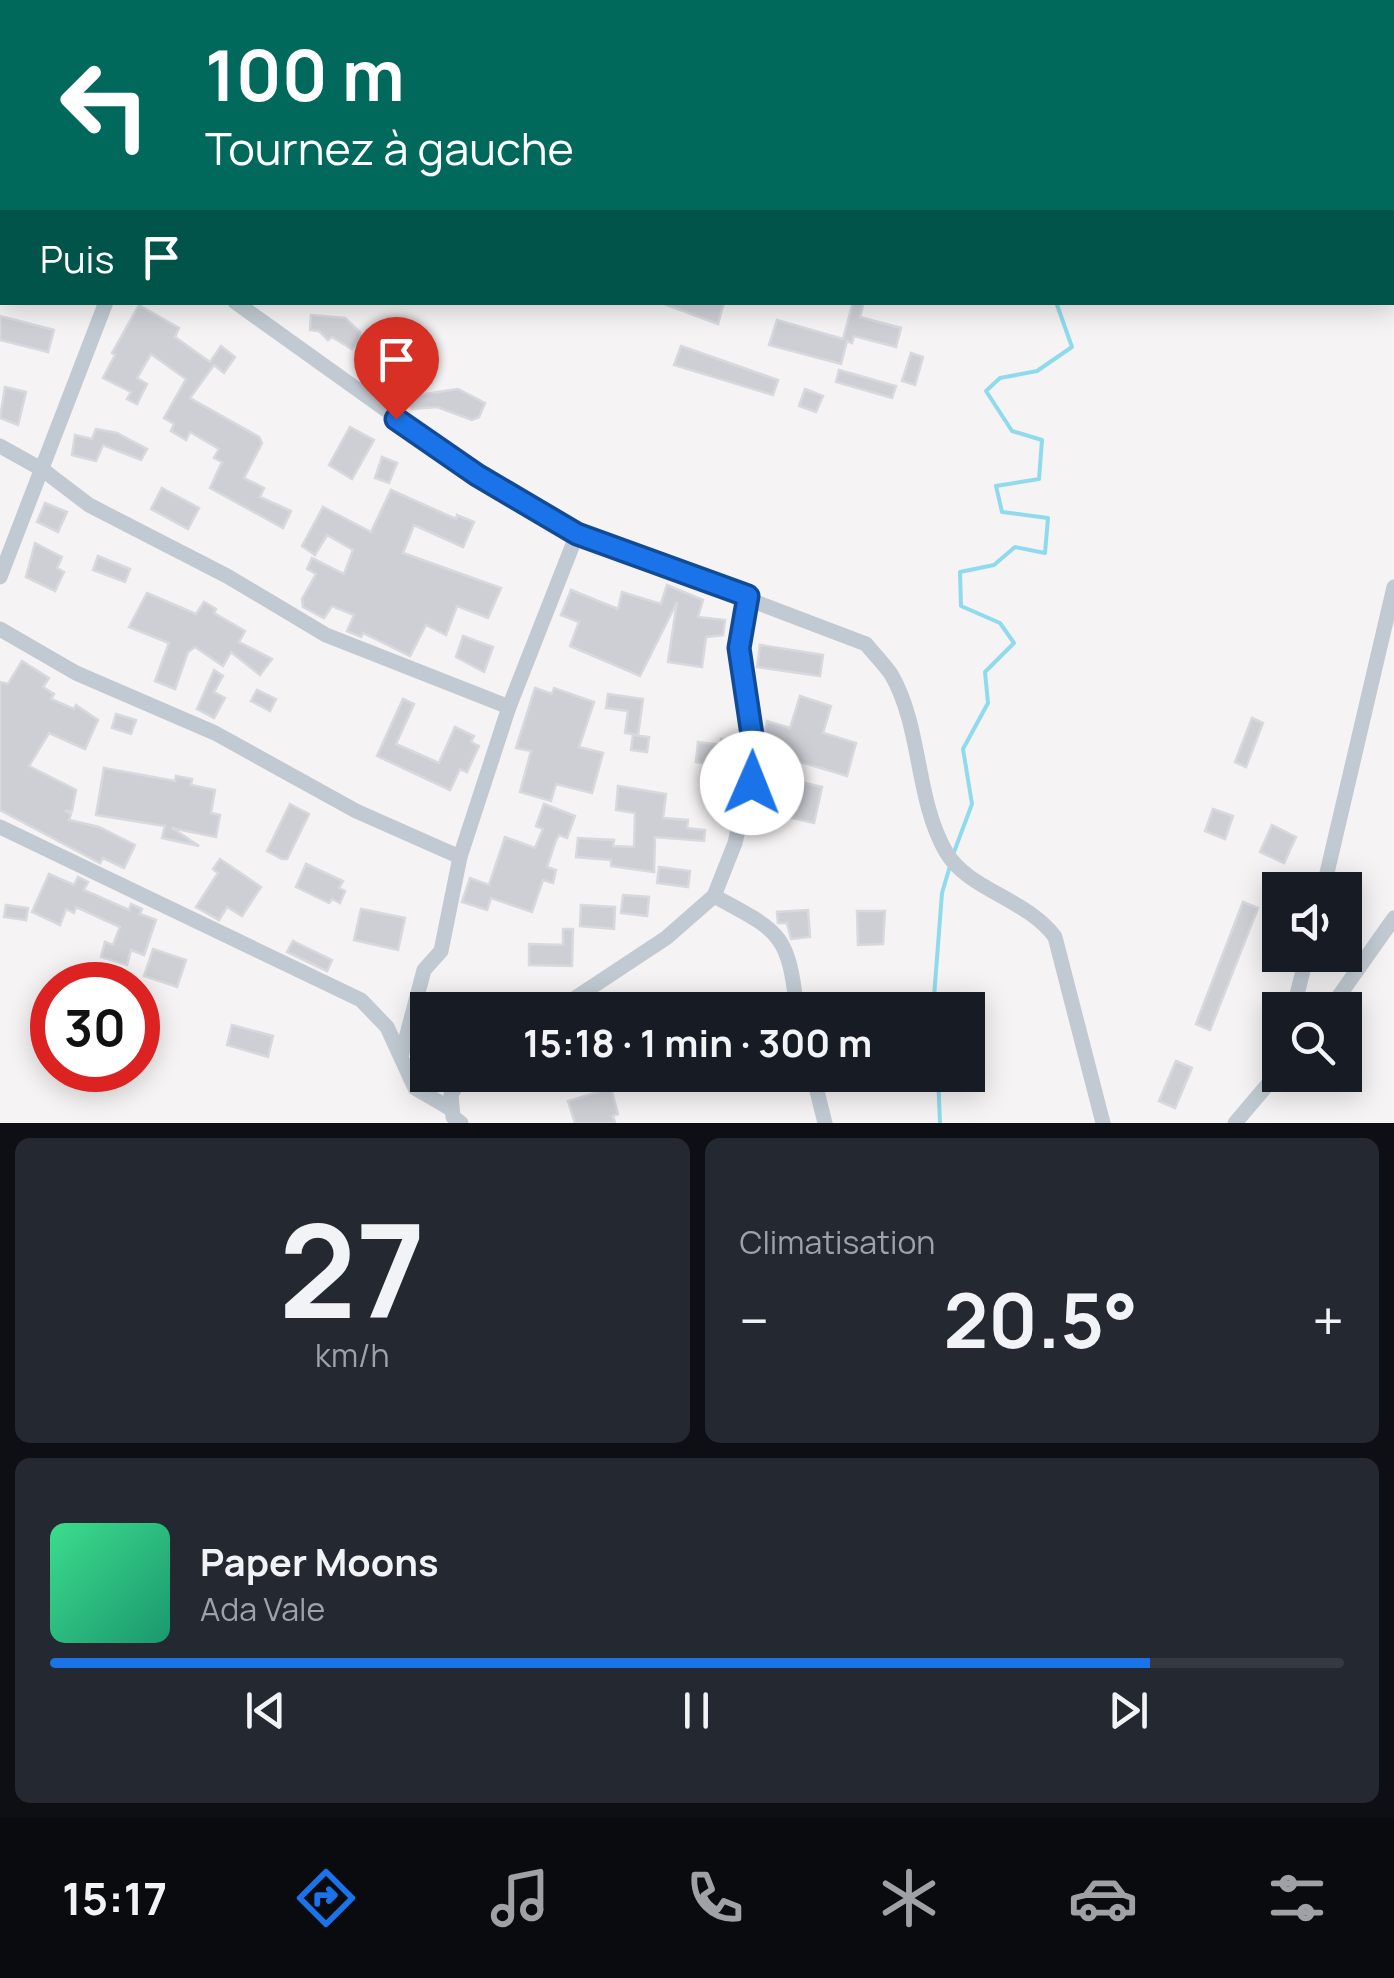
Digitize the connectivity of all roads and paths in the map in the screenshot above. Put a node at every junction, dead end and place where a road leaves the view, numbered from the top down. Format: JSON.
{"nodes":[{"id":1,"x":105,"y":305,"type":"edge"},
{"id":2,"x":239,"y":305,"type":"edge"},
{"id":3,"x":0,"y":446,"type":"edge"},
{"id":4,"x":43,"y":470,"type":"junction"},
{"id":5,"x":577,"y":534,"type":"junction"},
{"id":6,"x":0,"y":577,"type":"edge"},
{"id":7,"x":1394,"y":588,"type":"edge"},
{"id":8,"x":748,"y":596,"type":"junction"},
{"id":9,"x":0,"y":629,"type":"edge"},
{"id":10,"x":509,"y":708,"type":"junction"},
{"id":11,"x":0,"y":828,"type":"edge"},
{"id":12,"x":460,"y":858,"type":"junction"},
{"id":13,"x":1327,"y":872,"type":"edge"},
{"id":14,"x":714,"y":896,"type":"junction"},
{"id":15,"x":1394,"y":918,"type":"edge"},
{"id":16,"x":585,"y":992,"type":"edge"},
{"id":17,"x":795,"y":992,"type":"edge"},
{"id":18,"x":1342,"y":992,"type":"edge"},
{"id":19,"x":402,"y":1057,"type":"junction"},
{"id":20,"x":1262,"y":1089,"type":"edge"},
{"id":21,"x":453,"y":1092,"type":"edge"},
{"id":22,"x":817,"y":1092,"type":"edge"},
{"id":23,"x":456,"y":1116,"type":"edge"},
{"id":24,"x":825,"y":1123,"type":"edge"},
{"id":25,"x":1103,"y":1123,"type":"edge"},
{"id":26,"x":1235,"y":1123,"type":"edge"}],
"edges":[{"from":1,"to":4,"type":"street"},
{"from":2,"to":5,"type":"street"},
{"from":3,"to":4,"type":"street"},
{"from":4,"to":6,"type":"street"},
{"from":4,"to":10,"type":"street"},
{"from":5,"to":8,"type":"street"},
{"from":5,"to":10,"type":"street"},
{"from":7,"to":13,"type":"street"},
{"from":8,"to":14,"type":"street"},
{"from":8,"to":25,"type":"street"},
{"from":9,"to":12,"type":"street"},
{"from":10,"to":12,"type":"street"},
{"from":11,"to":19,"type":"street"},
{"from":12,"to":19,"type":"street"},
{"from":14,"to":16,"type":"street"},
{"from":14,"to":17,"type":"street"},
{"from":15,"to":18,"type":"street"},
{"from":19,"to":23,"type":"street"},
{"from":20,"to":26,"type":"street"},
{"from":21,"to":23,"type":"street"},
{"from":22,"to":24,"type":"street"}]}
